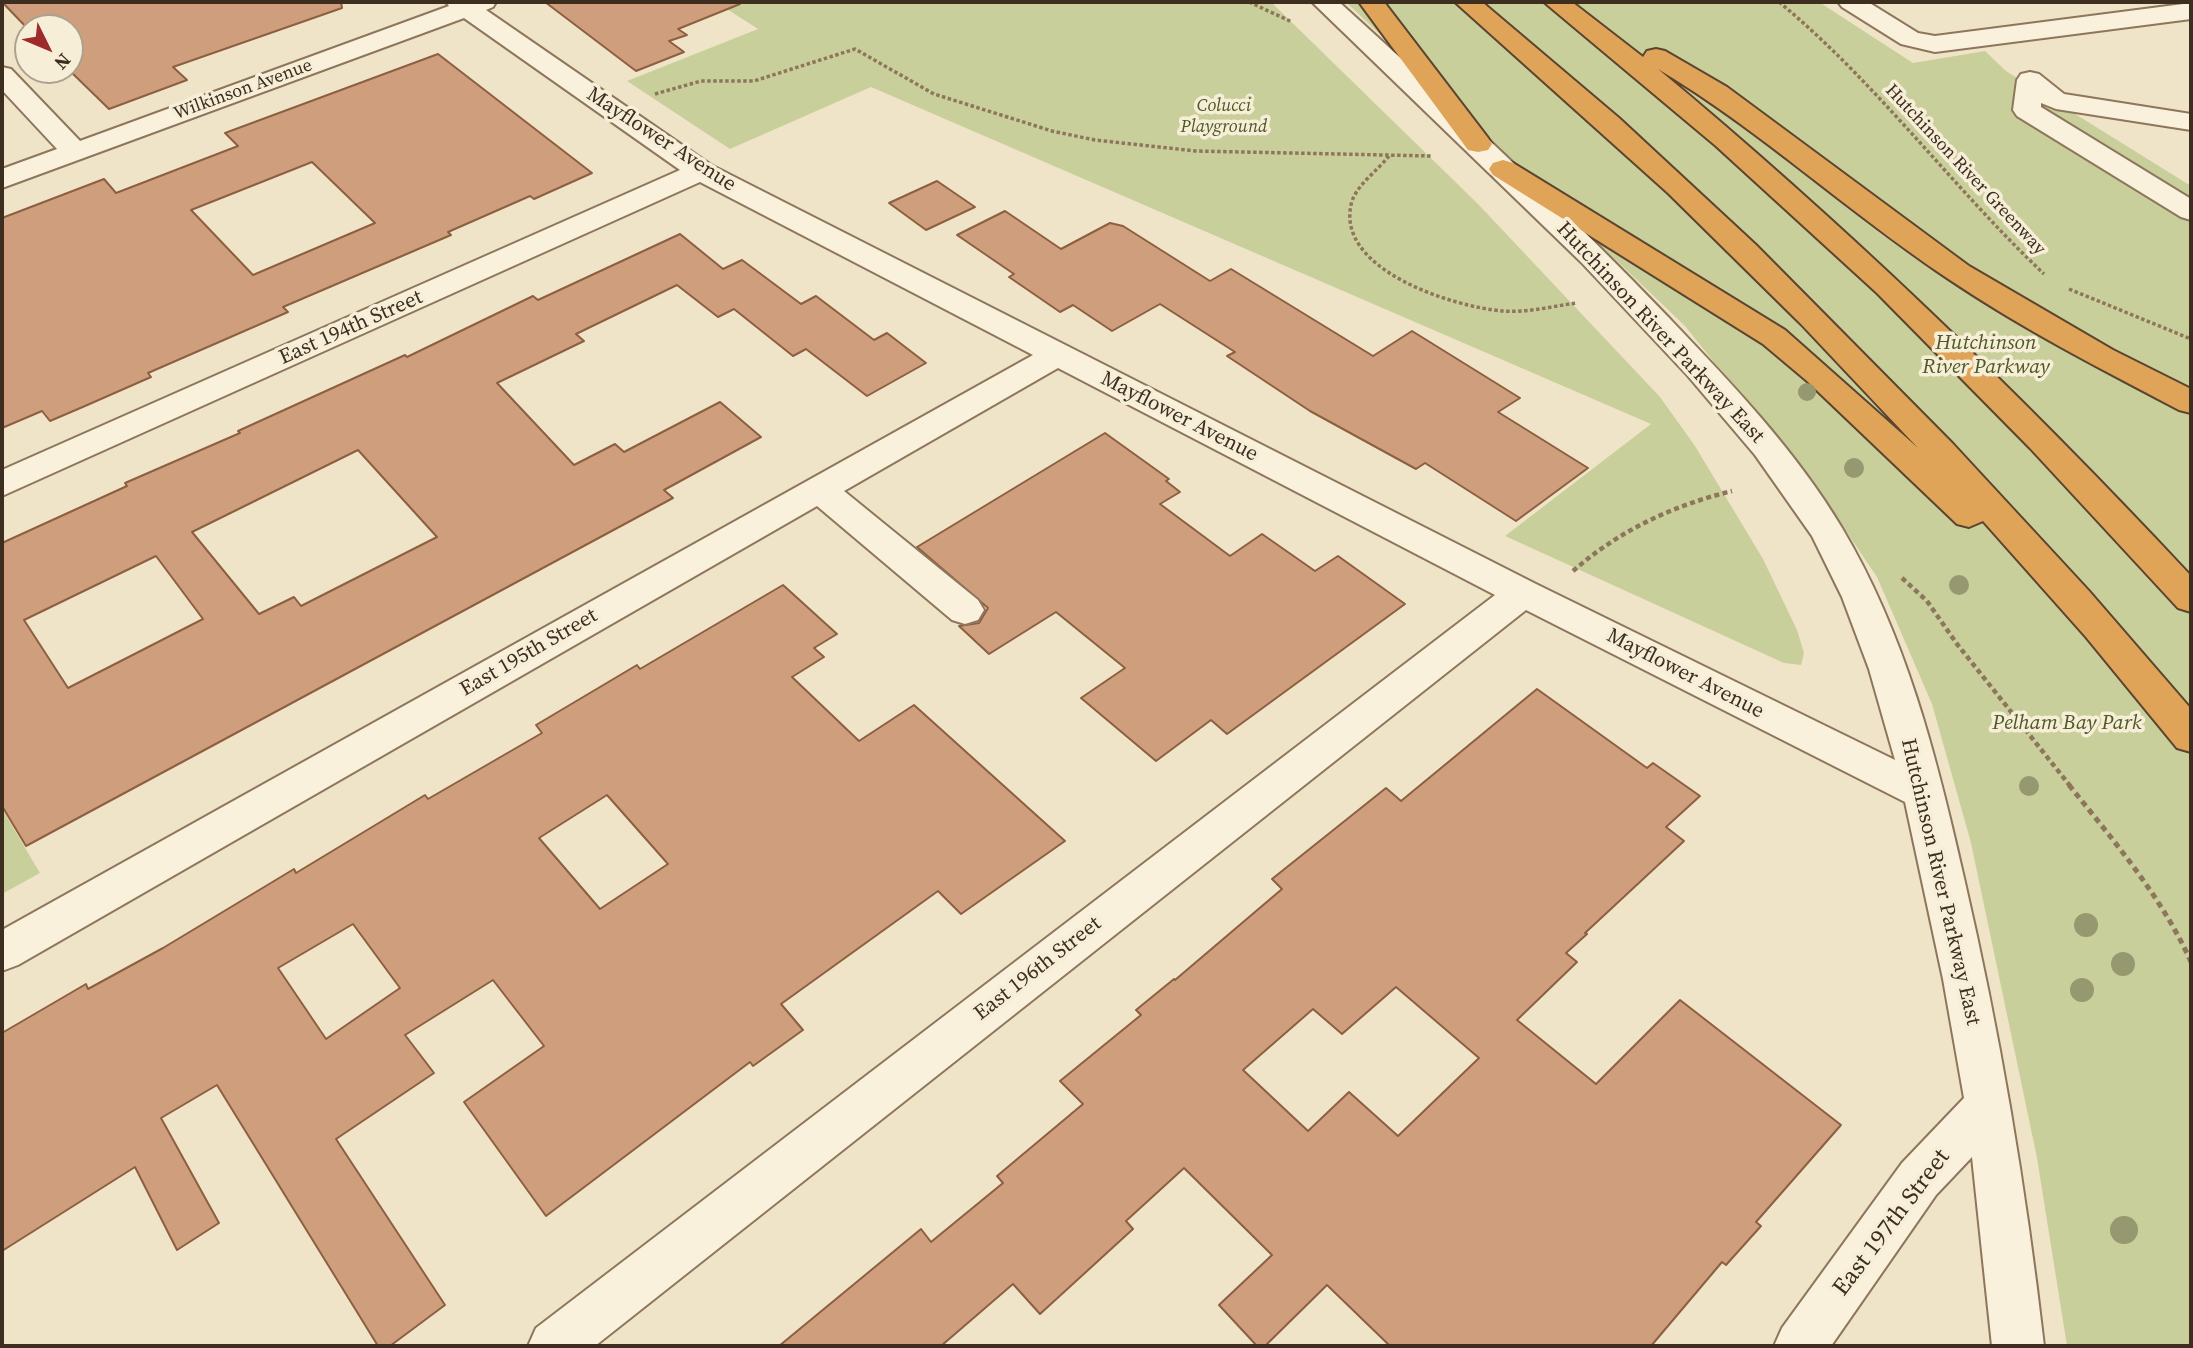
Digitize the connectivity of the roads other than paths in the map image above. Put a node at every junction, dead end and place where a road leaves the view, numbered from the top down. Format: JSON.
{"nodes":[{"id":1,"x":1325,"y":2,"type":"edge"},
{"id":2,"x":1371,"y":2,"type":"edge"},
{"id":3,"x":1467,"y":2,"type":"edge"},
{"id":4,"x":1557,"y":2,"type":"edge"},
{"id":5,"x":1565,"y":2,"type":"edge"},
{"id":6,"x":1851,"y":2,"type":"edge"},
{"id":7,"x":469,"y":4,"type":"edge"},
{"id":8,"x":2191,"y":11,"type":"edge"},
{"id":9,"x":2,"y":75,"type":"edge"},
{"id":10,"x":2191,"y":122,"type":"edge"},
{"id":11,"x":75,"y":152,"type":"junction"},
{"id":12,"x":1491,"y":157,"type":"junction"},
{"id":13,"x":701,"y":172,"type":"junction"},
{"id":14,"x":2,"y":179,"type":"edge"},
{"id":15,"x":2191,"y":211,"type":"edge"},
{"id":16,"x":1056,"y":355,"type":"junction"},
{"id":17,"x":2191,"y":402,"type":"edge"},
{"id":18,"x":2,"y":484,"type":"edge"},
{"id":19,"x":820,"y":489,"type":"junction"},
{"id":20,"x":1523,"y":593,"type":"junction"},
{"id":21,"x":2191,"y":599,"type":"edge"},
{"id":22,"x":965,"y":610,"type":"dead end"},
{"id":23,"x":2137,"y":669,"type":"junction"},
{"id":24,"x":2191,"y":737,"type":"edge"},
{"id":25,"x":1924,"y":793,"type":"junction"},
{"id":26,"x":2,"y":952,"type":"edge"},
{"id":27,"x":1989,"y":1105,"type":"junction"},
{"id":28,"x":554,"y":1346,"type":"edge"},
{"id":29,"x":1800,"y":1346,"type":"edge"},
{"id":30,"x":2018,"y":1346,"type":"edge"}],
"edges":[{"from":1,"to":12,"type":"street","name":"Hutchinson River Parkway East"},
{"from":2,"to":12,"type":"highway"},
{"from":3,"to":23,"type":"highway"},
{"from":4,"to":21,"type":"highway"},
{"from":5,"to":17,"type":"highway"},
{"from":6,"to":8,"type":"street"},
{"from":7,"to":11,"type":"street","name":"Wilkinson Avenue"},
{"from":7,"to":13,"type":"street","name":"Mayflower Avenue"},
{"from":9,"to":11,"type":"street"},
{"from":10,"to":15,"type":"street"},
{"from":11,"to":14,"type":"street","name":"Wilkinson Avenue"},
{"from":12,"to":23,"type":"highway"},
{"from":12,"to":25,"type":"street","name":"Hutchinson River Parkway East"},
{"from":13,"to":16,"type":"street","name":"Mayflower Avenue"},
{"from":13,"to":18,"type":"street","name":"East 194th Street"},
{"from":16,"to":19,"type":"street","name":"East 195th Street"},
{"from":16,"to":20,"type":"street","name":"Mayflower Avenue"},
{"from":19,"to":22,"type":"street"},
{"from":19,"to":26,"type":"street","name":"East 195th Street"},
{"from":20,"to":25,"type":"street","name":"Mayflower Avenue"},
{"from":20,"to":28,"type":"street","name":"East 196th Street"},
{"from":23,"to":24,"type":"highway"},
{"from":25,"to":27,"type":"street","name":"Hutchinson River Parkway East"},
{"from":27,"to":29,"type":"street","name":"East 197th Street"},
{"from":27,"to":30,"type":"street","name":"Hutchinson River Parkway East"}]}
